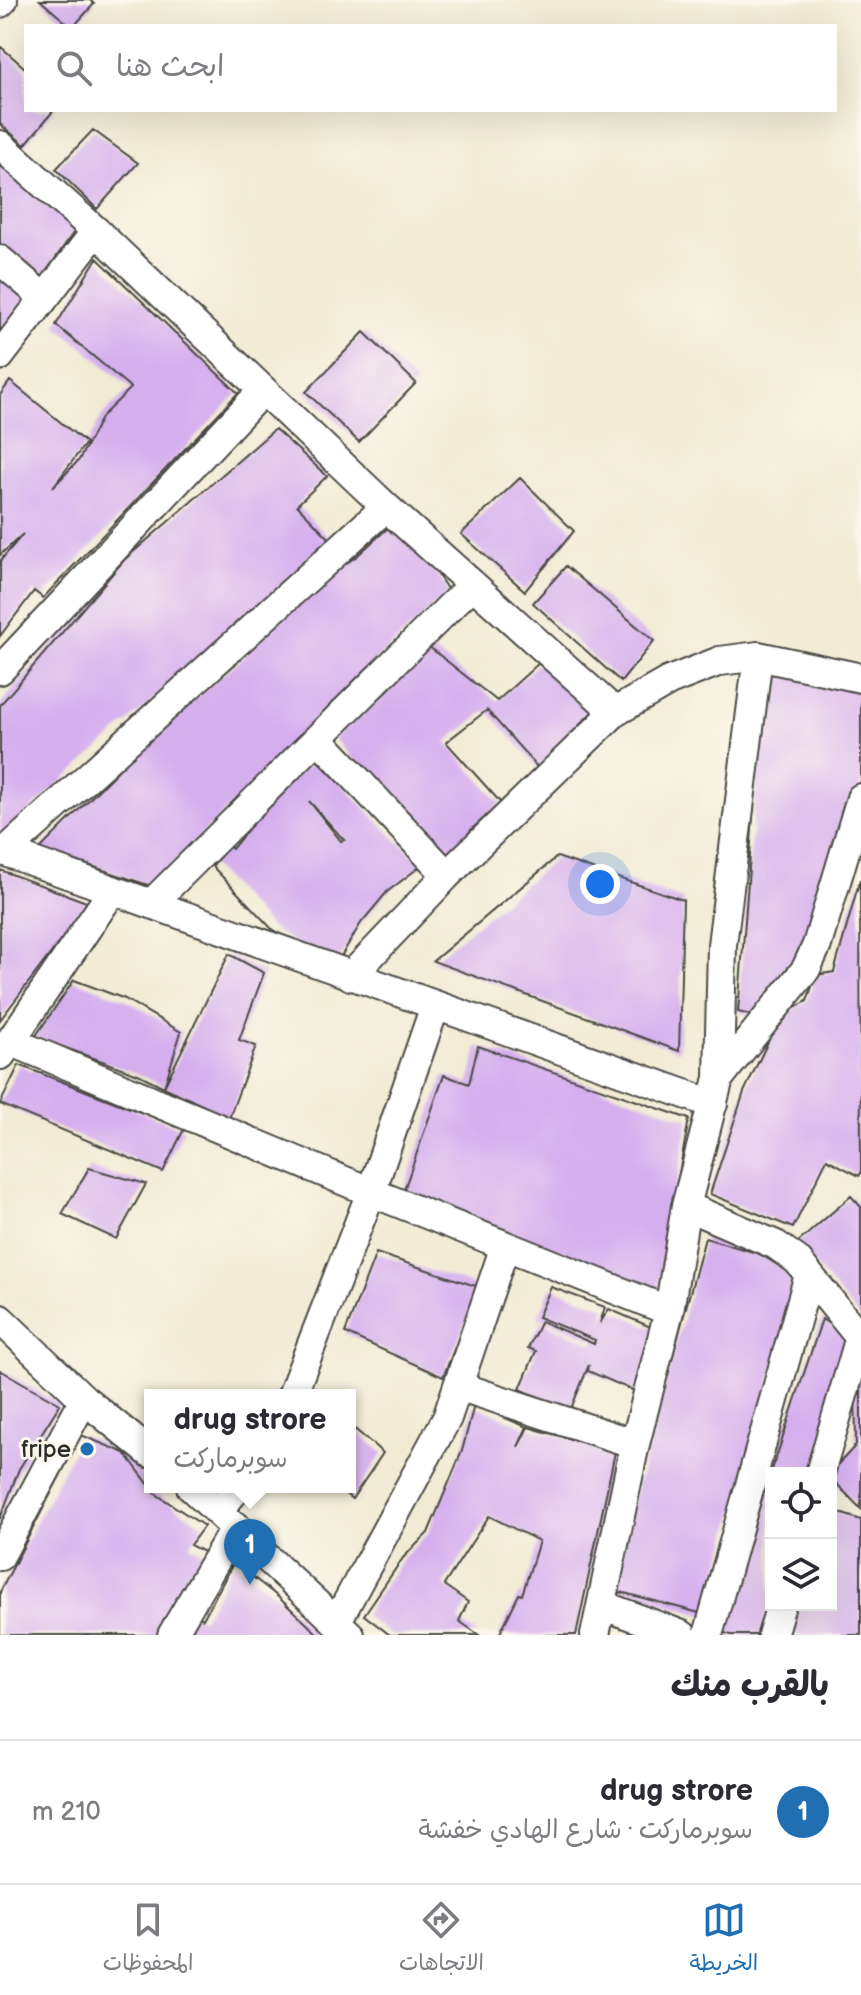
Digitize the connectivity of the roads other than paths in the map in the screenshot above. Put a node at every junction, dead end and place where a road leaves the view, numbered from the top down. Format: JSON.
{"nodes":[{"id":1,"x":0,"y":145,"type":"edge"},
{"id":2,"x":96,"y":231,"type":"junction"},
{"id":3,"x":0,"y":260,"type":"edge"},
{"id":4,"x":43,"y":297,"type":"junction"},
{"id":5,"x":0,"y":356,"type":"edge"},
{"id":6,"x":263,"y":390,"type":"junction"},
{"id":7,"x":386,"y":507,"type":"junction"},
{"id":8,"x":472,"y":585,"type":"junction"},
{"id":9,"x":758,"y":656,"type":"junction"},
{"id":10,"x":0,"y":670,"type":"edge"},
{"id":11,"x":861,"y":678,"type":"edge"},
{"id":12,"x":615,"y":712,"type":"junction"},
{"id":13,"x":318,"y":738,"type":"junction"},
{"id":14,"x":861,"y":798,"type":"edge"},
{"id":15,"x":3,"y":851,"type":"edge"},
{"id":16,"x":447,"y":875,"type":"junction"},
{"id":17,"x":113,"y":890,"type":"junction"},
{"id":18,"x":151,"y":904,"type":"junction"},
{"id":19,"x":351,"y":976,"type":"junction"},
{"id":20,"x":435,"y":1006,"type":"junction"},
{"id":21,"x":5,"y":1048,"type":"edge"},
{"id":22,"x":716,"y":1091,"type":"junction"},
{"id":23,"x":371,"y":1192,"type":"junction"},
{"id":24,"x":686,"y":1206,"type":"junction"},
{"id":25,"x":505,"y":1246,"type":"junction"},
{"id":26,"x":809,"y":1275,"type":"junction"},
{"id":27,"x":669,"y":1311,"type":"junction"},
{"id":28,"x":0,"y":1319,"type":"edge"},
{"id":29,"x":860,"y":1338,"type":"edge"},
{"id":30,"x":458,"y":1386,"type":"junction"},
{"id":31,"x":294,"y":1389,"type":"edge"},
{"id":32,"x":84,"y":1399,"type":"junction"},
{"id":33,"x":635,"y":1444,"type":"junction"},
{"id":34,"x":144,"y":1448,"type":"edge"},
{"id":35,"x":822,"y":1467,"type":"edge"},
{"id":36,"x":198,"y":1493,"type":"edge"},
{"id":37,"x":236,"y":1493,"type":"edge"},
{"id":38,"x":227,"y":1518,"type":"junction"},
{"id":39,"x":0,"y":1556,"type":"edge"},
{"id":40,"x":602,"y":1605,"type":"junction"},
{"id":41,"x":779,"y":1611,"type":"edge"},
{"id":42,"x":347,"y":1632,"type":"edge"},
{"id":43,"x":172,"y":1635,"type":"edge"},
{"id":44,"x":595,"y":1635,"type":"edge"},
{"id":45,"x":682,"y":1635,"type":"edge"},
{"id":46,"x":708,"y":1635,"type":"edge"},
{"id":47,"x":772,"y":1635,"type":"edge"}],
"edges":[{"from":1,"to":2,"type":"street"},
{"from":2,"to":4,"type":"street"},
{"from":2,"to":6,"type":"street"},
{"from":3,"to":4,"type":"street"},
{"from":4,"to":5,"type":"street"},
{"from":6,"to":7,"type":"street"},
{"from":6,"to":10,"type":"street"},
{"from":7,"to":8,"type":"street"},
{"from":7,"to":15,"type":"street"},
{"from":8,"to":12,"type":"street"},
{"from":8,"to":13,"type":"street"},
{"from":9,"to":11,"type":"street"},
{"from":9,"to":12,"type":"street"},
{"from":9,"to":22,"type":"street"},
{"from":12,"to":16,"type":"street"},
{"from":13,"to":16,"type":"street"},
{"from":13,"to":18,"type":"street"},
{"from":14,"to":22,"type":"street"},
{"from":15,"to":17,"type":"street"},
{"from":16,"to":19,"type":"street"},
{"from":17,"to":18,"type":"street"},
{"from":17,"to":21,"type":"street"},
{"from":18,"to":19,"type":"street"},
{"from":19,"to":20,"type":"street"},
{"from":20,"to":22,"type":"street"},
{"from":20,"to":23,"type":"street"},
{"from":21,"to":23,"type":"street"},
{"from":22,"to":24,"type":"street"},
{"from":23,"to":25,"type":"street"},
{"from":23,"to":31,"type":"street"},
{"from":24,"to":26,"type":"street"},
{"from":24,"to":27,"type":"street"},
{"from":25,"to":27,"type":"street"},
{"from":25,"to":30,"type":"street"},
{"from":26,"to":29,"type":"street"},
{"from":26,"to":46,"type":"street"},
{"from":27,"to":33,"type":"street"},
{"from":28,"to":32,"type":"street"},
{"from":29,"to":35,"type":"street"},
{"from":30,"to":33,"type":"street"},
{"from":30,"to":42,"type":"street"},
{"from":32,"to":34,"type":"street"},
{"from":32,"to":39,"type":"street"},
{"from":33,"to":40,"type":"street"},
{"from":36,"to":38,"type":"street"},
{"from":37,"to":38,"type":"street"},
{"from":38,"to":42,"type":"street"},
{"from":38,"to":43,"type":"street"},
{"from":40,"to":44,"type":"street"},
{"from":40,"to":45,"type":"street"},
{"from":41,"to":47,"type":"street"}]}
